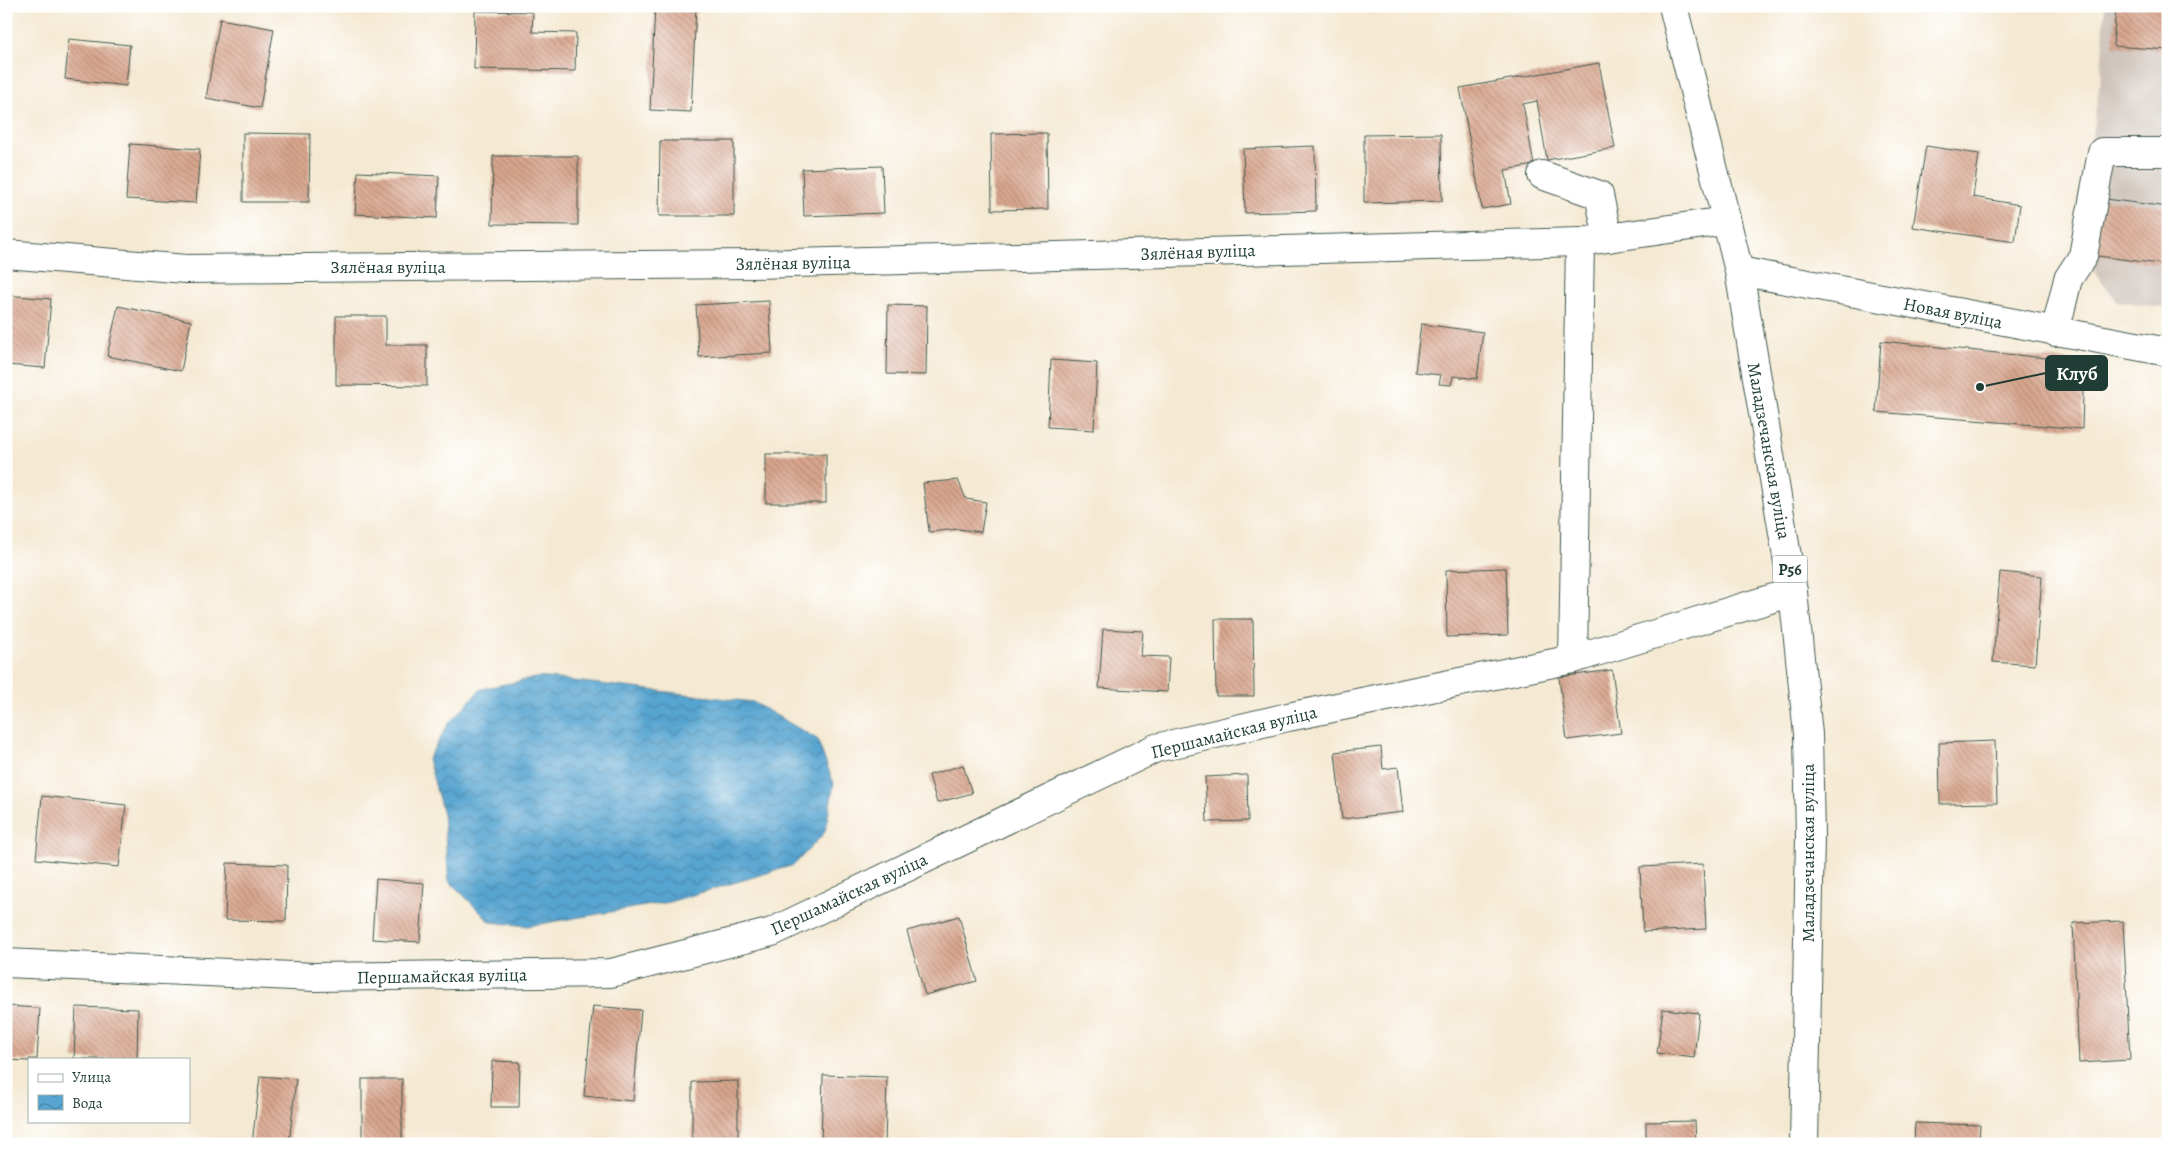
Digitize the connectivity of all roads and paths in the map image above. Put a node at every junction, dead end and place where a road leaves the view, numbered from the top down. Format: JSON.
{"nodes":[{"id":1,"x":1673,"y":6,"type":"edge"},
{"id":2,"x":2168,"y":152,"type":"edge"},
{"id":3,"x":1542,"y":175,"type":"dead end"},
{"id":4,"x":1725,"y":220,"type":"junction"},
{"id":5,"x":1608,"y":238,"type":"junction"},
{"id":6,"x":1580,"y":242,"type":"junction"},
{"id":7,"x":6,"y":254,"type":"edge"},
{"id":8,"x":1739,"y":271,"type":"junction"},
{"id":9,"x":2055,"y":332,"type":"junction"},
{"id":10,"x":2168,"y":352,"type":"edge"},
{"id":11,"x":1793,"y":592,"type":"junction"},
{"id":12,"x":1573,"y":659,"type":"junction"},
{"id":13,"x":6,"y":963,"type":"edge"},
{"id":14,"x":1804,"y":1144,"type":"edge"}],
"edges":[{"from":1,"to":4,"type":"street","name":"Маладзечанская вуліца","number":"Р56"},
{"from":2,"to":9,"type":"street"},
{"from":3,"to":5,"type":"street"},
{"from":4,"to":5,"type":"street","name":"Зялёная вуліца"},
{"from":4,"to":8,"type":"street","name":"Маладзечанская вуліца","number":"Р56"},
{"from":5,"to":6,"type":"street","name":"Зялёная вуліца"},
{"from":6,"to":7,"type":"street","name":"Зялёная вуліца"},
{"from":6,"to":12,"type":"street"},
{"from":8,"to":9,"type":"street","name":"Новая вуліца"},
{"from":8,"to":11,"type":"street","name":"Маладзечанская вуліца","number":"Р56"},
{"from":9,"to":10,"type":"street","name":"Новая вуліца"},
{"from":11,"to":12,"type":"street","name":"Першамайская вуліца"},
{"from":11,"to":14,"type":"street","name":"Маладзечанская вуліца","number":"Р56"},
{"from":12,"to":13,"type":"street","name":"Першамайская вуліца"}]}
